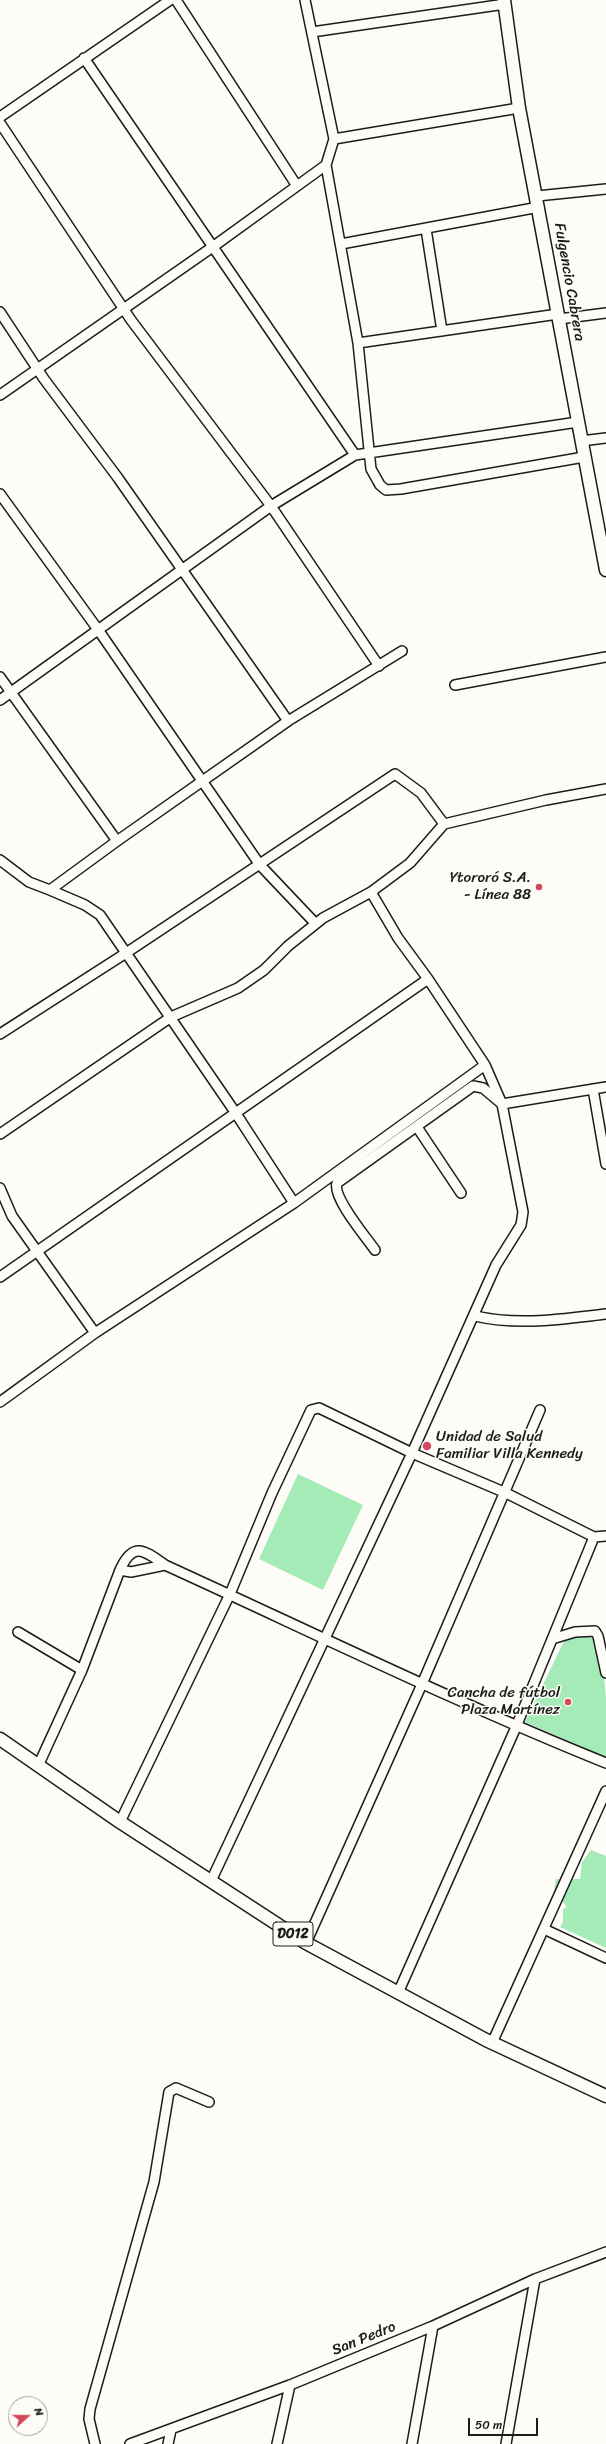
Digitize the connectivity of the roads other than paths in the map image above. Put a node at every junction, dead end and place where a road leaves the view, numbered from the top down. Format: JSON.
{"nodes":[{"id":1,"x":170,"y":0,"type":"edge"},
{"id":2,"x":176,"y":0,"type":"edge"},
{"id":3,"x":305,"y":0,"type":"edge"},
{"id":4,"x":505,"y":2,"type":"edge"},
{"id":5,"x":312,"y":32,"type":"junction"},
{"id":6,"x":84,"y":58,"type":"junction"},
{"id":7,"x":519,"y":108,"type":"junction"},
{"id":8,"x":0,"y":116,"type":"edge"},
{"id":9,"x":0,"y":123,"type":"edge"},
{"id":10,"x":334,"y":139,"type":"junction"},
{"id":11,"x":326,"y":165,"type":"junction"},
{"id":12,"x":297,"y":186,"type":"junction"},
{"id":13,"x":606,"y":189,"type":"edge"},
{"id":14,"x":538,"y":202,"type":"junction"},
{"id":15,"x":426,"y":228,"type":"junction"},
{"id":16,"x":341,"y":244,"type":"junction"},
{"id":17,"x":214,"y":246,"type":"junction"},
{"id":18,"x":123,"y":309,"type":"junction"},
{"id":19,"x":0,"y":312,"type":"edge"},
{"id":20,"x":606,"y":313,"type":"edge"},
{"id":21,"x":558,"y":317,"type":"junction"},
{"id":22,"x":442,"y":331,"type":"junction"},
{"id":23,"x":358,"y":343,"type":"junction"},
{"id":24,"x":38,"y":369,"type":"junction"},
{"id":25,"x":0,"y":395,"type":"edge"},
{"id":26,"x":578,"y":422,"type":"junction"},
{"id":27,"x":606,"y":438,"type":"edge"},
{"id":28,"x":582,"y":441,"type":"junction"},
{"id":29,"x":369,"y":453,"type":"junction"},
{"id":30,"x":355,"y":456,"type":"junction"},
{"id":31,"x":584,"y":457,"type":"junction"},
{"id":32,"x":0,"y":494,"type":"edge"},
{"id":33,"x":271,"y":506,"type":"junction"},
{"id":34,"x":182,"y":570,"type":"junction"},
{"id":35,"x":606,"y":570,"type":"edge"},
{"id":36,"x":99,"y":630,"type":"junction"},
{"id":37,"x":402,"y":651,"type":"dead end"},
{"id":38,"x":606,"y":657,"type":"edge"},
{"id":39,"x":379,"y":666,"type":"junction"},
{"id":40,"x":0,"y":677,"type":"edge"},
{"id":41,"x":455,"y":685,"type":"dead end"},
{"id":42,"x":11,"y":693,"type":"junction"},
{"id":43,"x":0,"y":700,"type":"edge"},
{"id":44,"x":288,"y":721,"type":"junction"},
{"id":45,"x":204,"y":780,"type":"junction"},
{"id":46,"x":606,"y":789,"type":"edge"},
{"id":47,"x":444,"y":824,"type":"junction"},
{"id":48,"x":117,"y":841,"type":"junction"},
{"id":49,"x":0,"y":860,"type":"edge"},
{"id":50,"x":260,"y":865,"type":"junction"},
{"id":51,"x":50,"y":890,"type":"junction"},
{"id":52,"x":371,"y":892,"type":"junction"},
{"id":53,"x":315,"y":923,"type":"junction"},
{"id":54,"x":126,"y":953,"type":"junction"},
{"id":55,"x":428,"y":979,"type":"junction"},
{"id":56,"x":171,"y":1017,"type":"junction"},
{"id":57,"x":0,"y":1034,"type":"edge"},
{"id":58,"x":485,"y":1065,"type":"junction"},
{"id":59,"x":606,"y":1088,"type":"edge"},
{"id":60,"x":593,"y":1090,"type":"junction"},
{"id":61,"x":502,"y":1104,"type":"junction"},
{"id":62,"x":235,"y":1112,"type":"junction"},
{"id":63,"x":417,"y":1127,"type":"junction"},
{"id":64,"x":0,"y":1134,"type":"edge"},
{"id":65,"x":606,"y":1164,"type":"edge"},
{"id":66,"x":0,"y":1188,"type":"edge"},
{"id":67,"x":461,"y":1193,"type":"dead end"},
{"id":68,"x":294,"y":1203,"type":"junction"},
{"id":69,"x":375,"y":1250,"type":"dead end"},
{"id":70,"x":38,"y":1251,"type":"junction"},
{"id":71,"x":0,"y":1277,"type":"edge"},
{"id":72,"x":606,"y":1314,"type":"edge"},
{"id":73,"x":475,"y":1316,"type":"junction"},
{"id":74,"x":95,"y":1333,"type":"junction"},
{"id":75,"x":0,"y":1402,"type":"edge"},
{"id":76,"x":540,"y":1410,"type":"dead end"},
{"id":77,"x":412,"y":1453,"type":"junction"},
{"id":78,"x":506,"y":1493,"type":"junction"},
{"id":79,"x":606,"y":1536,"type":"edge"},
{"id":80,"x":594,"y":1537,"type":"junction"},
{"id":81,"x":165,"y":1565,"type":"junction"},
{"id":82,"x":120,"y":1570,"type":"junction"},
{"id":83,"x":230,"y":1594,"type":"junction"},
{"id":84,"x":18,"y":1632,"type":"dead end"},
{"id":85,"x":325,"y":1639,"type":"junction"},
{"id":86,"x":552,"y":1639,"type":"junction"},
{"id":87,"x":82,"y":1670,"type":"junction"},
{"id":88,"x":606,"y":1673,"type":"edge"},
{"id":89,"x":422,"y":1684,"type":"junction"},
{"id":90,"x":516,"y":1727,"type":"junction"},
{"id":91,"x":0,"y":1739,"type":"edge"},
{"id":92,"x":606,"y":1763,"type":"edge"},
{"id":93,"x":38,"y":1766,"type":"junction"},
{"id":94,"x":606,"y":1791,"type":"edge"},
{"id":95,"x":120,"y":1822,"type":"junction"},
{"id":96,"x":211,"y":1881,"type":"junction"},
{"id":97,"x":544,"y":1929,"type":"junction"},
{"id":98,"x":306,"y":1943,"type":"junction"},
{"id":99,"x":606,"y":1958,"type":"edge"},
{"id":100,"x":398,"y":1993,"type":"junction"},
{"id":101,"x":492,"y":2043,"type":"junction"},
{"id":102,"x":606,"y":2096,"type":"edge"},
{"id":103,"x":209,"y":2102,"type":"dead end"},
{"id":104,"x":606,"y":2252,"type":"edge"},
{"id":105,"x":535,"y":2279,"type":"junction"},
{"id":106,"x":433,"y":2326,"type":"junction"},
{"id":107,"x":290,"y":2385,"type":"junction"},
{"id":108,"x":171,"y":2430,"type":"junction"},
{"id":109,"x":95,"y":2444,"type":"edge"},
{"id":110,"x":130,"y":2444,"type":"edge"},
{"id":111,"x":168,"y":2444,"type":"edge"},
{"id":112,"x":277,"y":2444,"type":"edge"},
{"id":113,"x":412,"y":2444,"type":"edge"},
{"id":114,"x":506,"y":2444,"type":"edge"}],
"edges":[{"from":1,"to":6,"type":"street"},
{"from":2,"to":12,"type":"street"},
{"from":3,"to":5,"type":"street"},
{"from":4,"to":5,"type":"street"},
{"from":4,"to":7,"type":"main road","name":"Fulgencio Cabrera"},
{"from":5,"to":10,"type":"street"},
{"from":6,"to":8,"type":"street"},
{"from":6,"to":17,"type":"street"},
{"from":7,"to":10,"type":"street"},
{"from":7,"to":14,"type":"main road","name":"Fulgencio Cabrera"},
{"from":9,"to":18,"type":"street"},
{"from":10,"to":11,"type":"street"},
{"from":11,"to":12,"type":"street"},
{"from":11,"to":16,"type":"street"},
{"from":12,"to":17,"type":"street"},
{"from":13,"to":14,"type":"street"},
{"from":14,"to":15,"type":"street"},
{"from":14,"to":21,"type":"main road","name":"Fulgencio Cabrera"},
{"from":15,"to":16,"type":"street"},
{"from":15,"to":22,"type":"street"},
{"from":16,"to":23,"type":"street"},
{"from":17,"to":18,"type":"street"},
{"from":17,"to":30,"type":"street"},
{"from":18,"to":24,"type":"street"},
{"from":18,"to":33,"type":"street"},
{"from":19,"to":24,"type":"street"},
{"from":20,"to":21,"type":"street"},
{"from":21,"to":22,"type":"street"},
{"from":21,"to":26,"type":"main road","name":"Fulgencio Cabrera"},
{"from":22,"to":23,"type":"street"},
{"from":23,"to":29,"type":"street"},
{"from":24,"to":25,"type":"street"},
{"from":24,"to":34,"type":"street"},
{"from":26,"to":28,"type":"main road","name":"Fulgencio Cabrera"},
{"from":26,"to":29,"type":"street"},
{"from":27,"to":28,"type":"street"},
{"from":28,"to":31,"type":"main road","name":"Fulgencio Cabrera"},
{"from":29,"to":30,"type":"street"},
{"from":29,"to":31,"type":"street"},
{"from":30,"to":33,"type":"street"},
{"from":31,"to":35,"type":"main road","name":"Fulgencio Cabrera"},
{"from":32,"to":36,"type":"street"},
{"from":33,"to":34,"type":"street"},
{"from":33,"to":39,"type":"street"},
{"from":34,"to":36,"type":"street"},
{"from":34,"to":44,"type":"street"},
{"from":36,"to":42,"type":"street"},
{"from":36,"to":45,"type":"street"},
{"from":37,"to":39,"type":"street"},
{"from":38,"to":41,"type":"street"},
{"from":39,"to":44,"type":"street"},
{"from":40,"to":42,"type":"street"},
{"from":42,"to":43,"type":"street"},
{"from":42,"to":48,"type":"street"},
{"from":44,"to":45,"type":"street"},
{"from":45,"to":48,"type":"street"},
{"from":45,"to":50,"type":"street"},
{"from":46,"to":47,"type":"street"},
{"from":47,"to":50,"type":"street"},
{"from":47,"to":52,"type":"street"},
{"from":48,"to":51,"type":"street"},
{"from":49,"to":51,"type":"street"},
{"from":50,"to":53,"type":"street"},
{"from":50,"to":54,"type":"street"},
{"from":51,"to":54,"type":"street"},
{"from":52,"to":53,"type":"street"},
{"from":52,"to":55,"type":"street"},
{"from":53,"to":56,"type":"street"},
{"from":54,"to":56,"type":"street"},
{"from":54,"to":57,"type":"street"},
{"from":55,"to":58,"type":"street"},
{"from":55,"to":62,"type":"street"},
{"from":56,"to":62,"type":"street"},
{"from":56,"to":64,"type":"street"},
{"from":58,"to":61,"type":"street"},
{"from":58,"to":68,"type":"street"},
{"from":59,"to":60,"type":"street"},
{"from":60,"to":61,"type":"street"},
{"from":60,"to":65,"type":"street"},
{"from":61,"to":63,"type":"street"},
{"from":61,"to":73,"type":"street"},
{"from":62,"to":68,"type":"street"},
{"from":62,"to":70,"type":"street"},
{"from":63,"to":67,"type":"street"},
{"from":63,"to":69,"type":"street"},
{"from":66,"to":70,"type":"street"},
{"from":68,"to":74,"type":"street"},
{"from":70,"to":71,"type":"street"},
{"from":70,"to":74,"type":"street"},
{"from":72,"to":73,"type":"street"},
{"from":73,"to":77,"type":"street"},
{"from":74,"to":75,"type":"street"},
{"from":76,"to":78,"type":"street"},
{"from":77,"to":78,"type":"street"},
{"from":77,"to":83,"type":"street"},
{"from":77,"to":85,"type":"street"},
{"from":78,"to":80,"type":"street"},
{"from":78,"to":89,"type":"street"},
{"from":79,"to":80,"type":"street"},
{"from":80,"to":86,"type":"street"},
{"from":81,"to":82,"type":"street"},
{"from":81,"to":82,"type":"street"},
{"from":81,"to":83,"type":"street"},
{"from":82,"to":87,"type":"street"},
{"from":83,"to":85,"type":"street"},
{"from":83,"to":95,"type":"street"},
{"from":84,"to":87,"type":"street"},
{"from":85,"to":89,"type":"street"},
{"from":85,"to":96,"type":"street"},
{"from":86,"to":88,"type":"street"},
{"from":86,"to":90,"type":"street"},
{"from":87,"to":93,"type":"street"},
{"from":89,"to":90,"type":"street"},
{"from":89,"to":98,"type":"street"},
{"from":90,"to":92,"type":"street"},
{"from":90,"to":100,"type":"street"},
{"from":91,"to":93,"type":"main road","number":"D012"},
{"from":93,"to":95,"type":"main road","number":"D012"},
{"from":94,"to":97,"type":"street"},
{"from":95,"to":96,"type":"main road","number":"D012"},
{"from":96,"to":98,"type":"main road","number":"D012"},
{"from":97,"to":99,"type":"street"},
{"from":97,"to":101,"type":"street"},
{"from":98,"to":100,"type":"main road","number":"D012"},
{"from":100,"to":101,"type":"main road","number":"D012"},
{"from":101,"to":102,"type":"main road","number":"D012"},
{"from":103,"to":109,"type":"street"},
{"from":104,"to":105,"type":"street","name":"San Pedro"},
{"from":105,"to":106,"type":"street","name":"San Pedro"},
{"from":105,"to":114,"type":"street"},
{"from":106,"to":107,"type":"street","name":"San Pedro"},
{"from":106,"to":113,"type":"street"},
{"from":107,"to":108,"type":"street","name":"San Pedro"},
{"from":107,"to":112,"type":"street"},
{"from":108,"to":110,"type":"street","name":"San Pedro"},
{"from":108,"to":111,"type":"street"}]}
